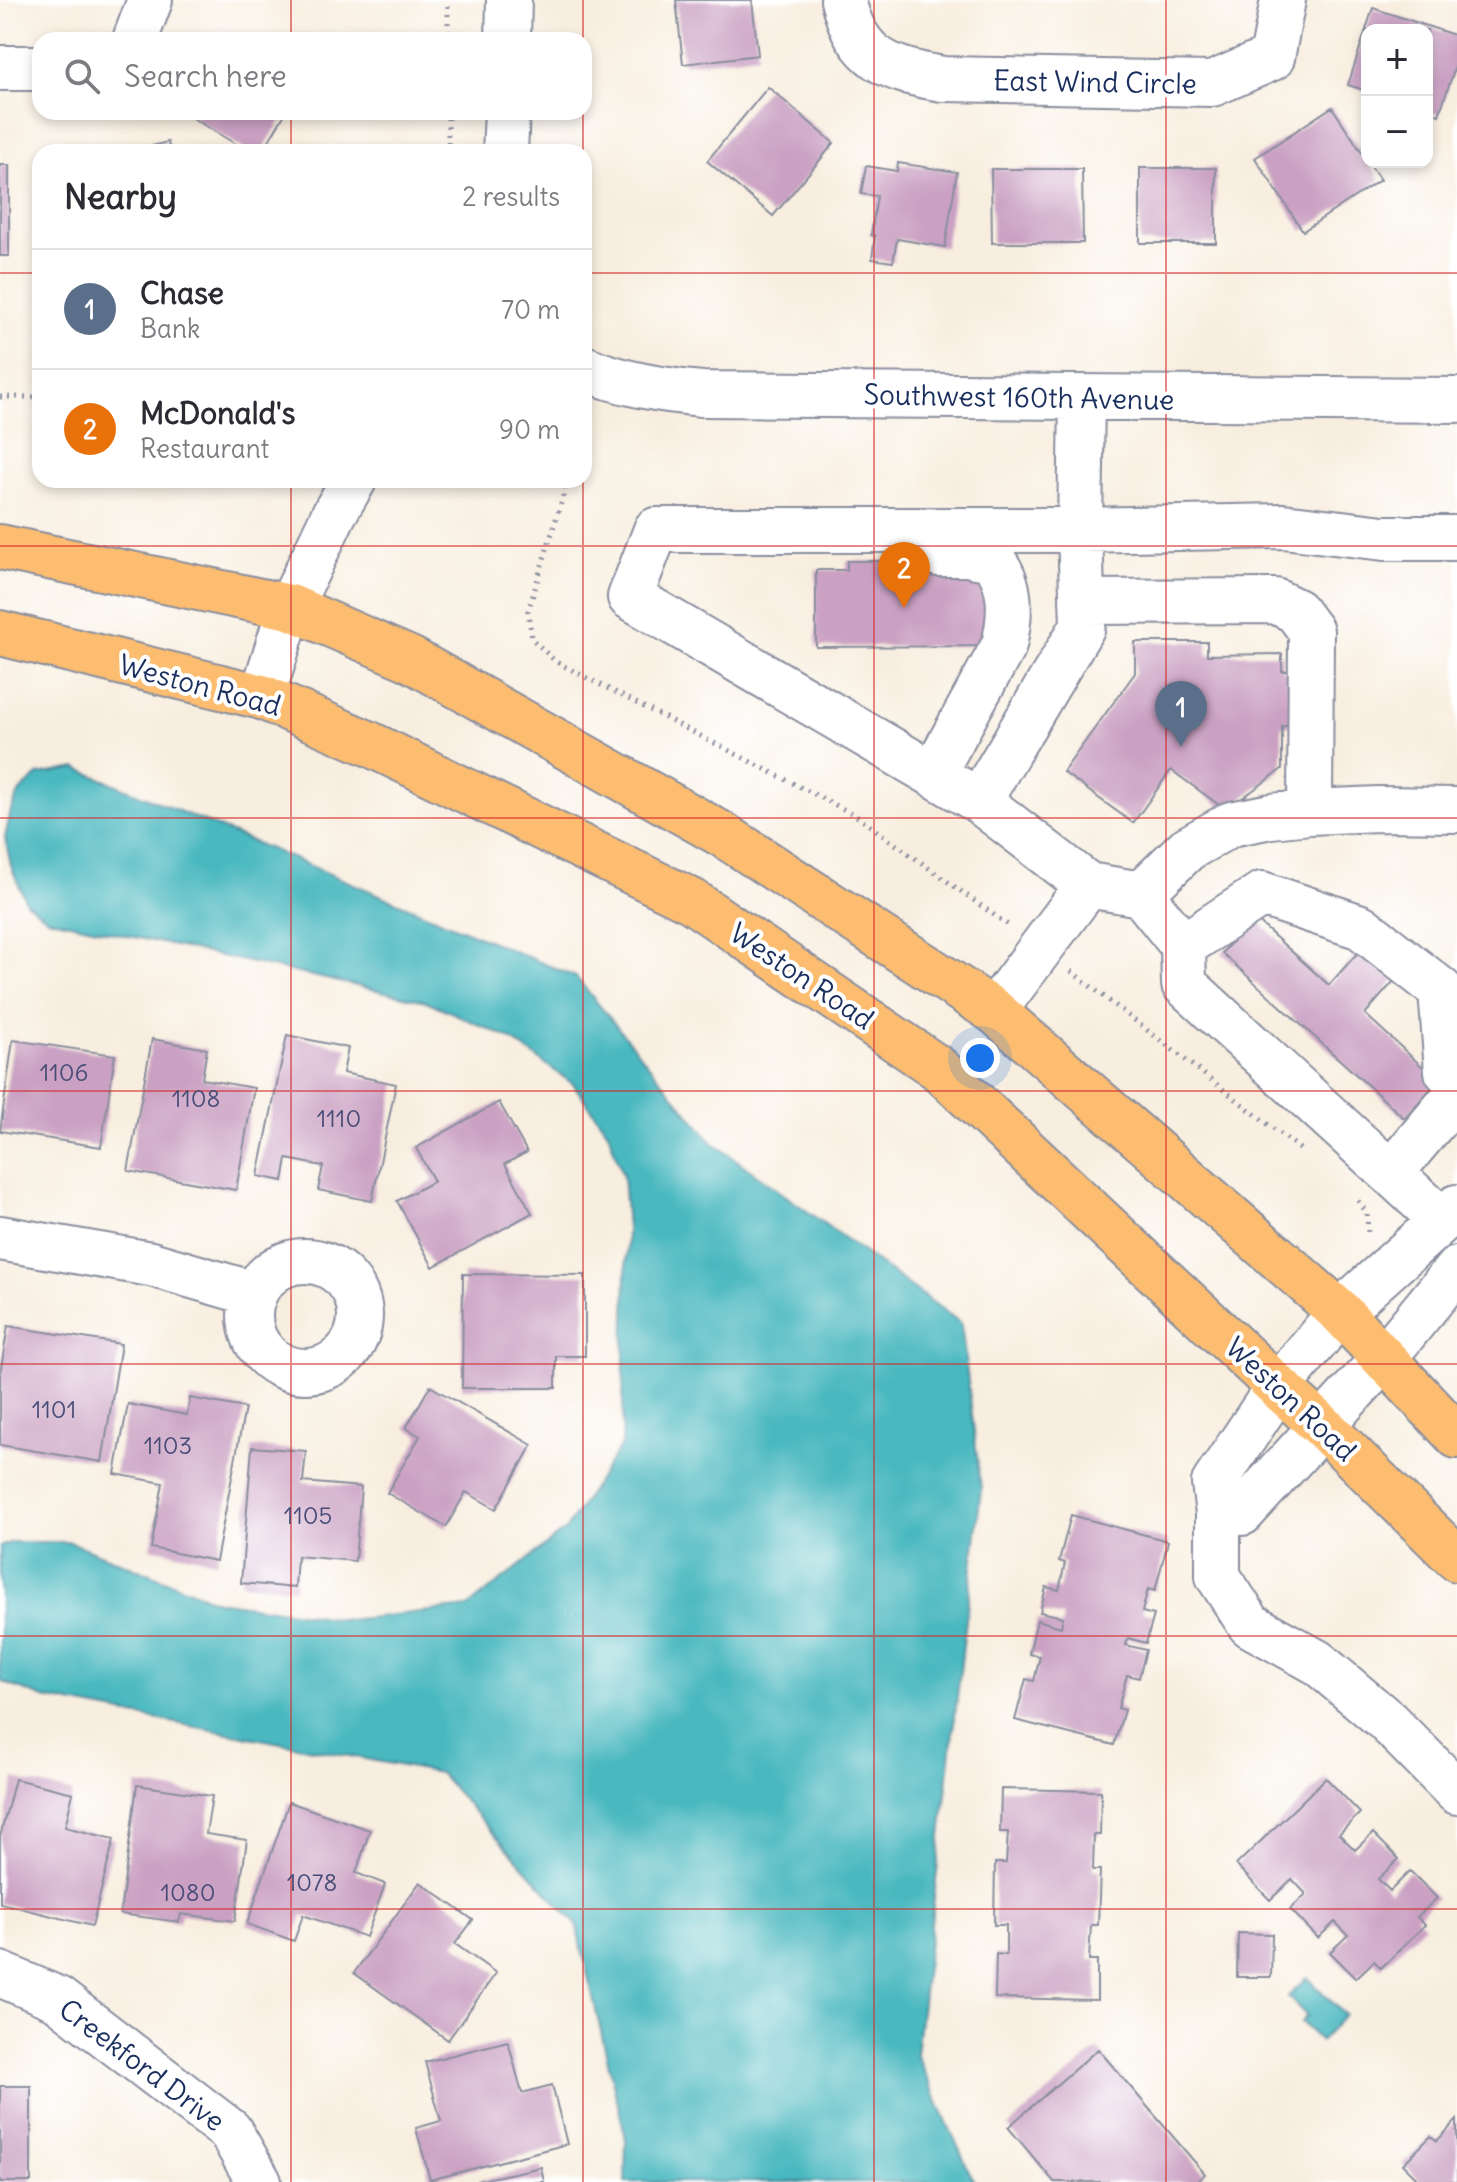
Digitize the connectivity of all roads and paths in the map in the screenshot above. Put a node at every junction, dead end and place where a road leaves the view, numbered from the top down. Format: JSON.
{"nodes":[{"id":1,"x":150,"y":0,"type":"edge"},
{"id":2,"x":448,"y":0,"type":"edge"},
{"id":3,"x":509,"y":0,"type":"edge"},
{"id":4,"x":843,"y":0,"type":"edge"},
{"id":5,"x":1283,"y":0,"type":"edge"},
{"id":6,"x":138,"y":32,"type":"edge"},
{"id":7,"x":448,"y":32,"type":"edge"},
{"id":8,"x":508,"y":32,"type":"edge"},
{"id":9,"x":0,"y":68,"type":"edge"},
{"id":10,"x":32,"y":68,"type":"edge"},
{"id":11,"x":448,"y":120,"type":"edge"},
{"id":12,"x":507,"y":120,"type":"edge"},
{"id":13,"x":448,"y":144,"type":"edge"},
{"id":14,"x":505,"y":144,"type":"edge"},
{"id":15,"x":592,"y":371,"type":"edge"},
{"id":16,"x":0,"y":397,"type":"edge"},
{"id":17,"x":32,"y":397,"type":"edge"},
{"id":18,"x":1082,"y":398,"type":"junction"},
{"id":19,"x":1457,"y":400,"type":"edge"},
{"id":20,"x":349,"y":488,"type":"edge"},
{"id":21,"x":566,"y":488,"type":"edge"},
{"id":22,"x":768,"y":530,"type":"junction"},
{"id":23,"x":1080,"y":530,"type":"junction"},
{"id":24,"x":1457,"y":538,"type":"edge"},
{"id":25,"x":0,"y":547,"type":"edge"},
{"id":26,"x":1082,"y":602,"type":"junction"},
{"id":27,"x":290,"y":607,"type":"junction"},
{"id":28,"x":0,"y":633,"type":"edge"},
{"id":29,"x":262,"y":697,"type":"junction"},
{"id":30,"x":933,"y":774,"type":"junction"},
{"id":31,"x":979,"y":801,"type":"junction"},
{"id":32,"x":1457,"y":810,"type":"edge"},
{"id":33,"x":1310,"y":812,"type":"junction"},
{"id":34,"x":1088,"y":885,"type":"junction"},
{"id":35,"x":1141,"y":894,"type":"junction"},
{"id":36,"x":1183,"y":946,"type":"junction"},
{"id":37,"x":1041,"y":948,"type":"junction"},
{"id":38,"x":994,"y":1011,"type":"junction"},
{"id":39,"x":1457,"y":1076,"type":"edge"},
{"id":40,"x":1457,"y":1094,"type":"edge"},
{"id":41,"x":1302,"y":1150,"type":"dead end"},
{"id":42,"x":1373,"y":1185,"type":"junction"},
{"id":43,"x":1450,"y":1214,"type":"edge"},
{"id":44,"x":0,"y":1238,"type":"edge"},
{"id":45,"x":1368,"y":1239,"type":"dead end"},
{"id":46,"x":1457,"y":1269,"type":"edge"},
{"id":47,"x":254,"y":1294,"type":"dead end"},
{"id":48,"x":1340,"y":1312,"type":"junction"},
{"id":49,"x":1384,"y":1358,"type":"junction"},
{"id":50,"x":1278,"y":1387,"type":"junction"},
{"id":51,"x":1321,"y":1425,"type":"junction"},
{"id":52,"x":1457,"y":1436,"type":"edge"},
{"id":53,"x":1218,"y":1513,"type":"junction"},
{"id":54,"x":1457,"y":1559,"type":"edge"},
{"id":55,"x":1457,"y":1792,"type":"edge"},
{"id":56,"x":0,"y":1974,"type":"edge"},
{"id":57,"x":259,"y":2182,"type":"edge"}],
"edges":[{"from":1,"to":6,"type":"street"},
{"from":2,"to":7,"type":"path"},
{"from":3,"to":8,"type":"street"},
{"from":4,"to":5,"type":"street","name":"East Wind Circle"},
{"from":9,"to":10,"type":"street"},
{"from":11,"to":13,"type":"path"},
{"from":12,"to":14,"type":"street"},
{"from":15,"to":18,"type":"street","name":"Southwest 160th Avenue"},
{"from":16,"to":17,"type":"path"},
{"from":18,"to":19,"type":"street","name":"Southwest 160th Avenue"},
{"from":18,"to":23,"type":"street"},
{"from":20,"to":27,"type":"street"},
{"from":21,"to":37,"type":"path"},
{"from":22,"to":23,"type":"street"},
{"from":22,"to":30,"type":"street"},
{"from":22,"to":30,"type":"street"},
{"from":23,"to":24,"type":"street"},
{"from":23,"to":26,"type":"street"},
{"from":25,"to":27,"type":"main road"},
{"from":26,"to":31,"type":"street"},
{"from":26,"to":33,"type":"street"},
{"from":27,"to":29,"type":"street"},
{"from":27,"to":38,"type":"main road"},
{"from":28,"to":29,"type":"main road","name":"Weston Road"},
{"from":29,"to":50,"type":"main road","name":"Weston Road"},
{"from":30,"to":31,"type":"street"},
{"from":31,"to":34,"type":"street"},
{"from":32,"to":33,"type":"street"},
{"from":33,"to":35,"type":"street"},
{"from":34,"to":35,"type":"street"},
{"from":34,"to":37,"type":"street"},
{"from":35,"to":36,"type":"street"},
{"from":36,"to":39,"type":"street"},
{"from":36,"to":42,"type":"street"},
{"from":37,"to":38,"type":"street"},
{"from":37,"to":41,"type":"path"},
{"from":38,"to":48,"type":"main road"},
{"from":40,"to":42,"type":"street"},
{"from":42,"to":43,"type":"street"},
{"from":42,"to":45,"type":"path"},
{"from":43,"to":48,"type":"street"},
{"from":44,"to":47,"type":"street"},
{"from":46,"to":49,"type":"street"},
{"from":48,"to":49,"type":"main road"},
{"from":48,"to":50,"type":"street"},
{"from":49,"to":51,"type":"street"},
{"from":49,"to":52,"type":"main road"},
{"from":50,"to":51,"type":"main road","name":"Weston Road"},
{"from":50,"to":53,"type":"street"},
{"from":51,"to":53,"type":"street"},
{"from":51,"to":54,"type":"main road","name":"Weston Road"},
{"from":53,"to":55,"type":"street"},
{"from":56,"to":57,"type":"street","name":"Creekford Drive"}]}
